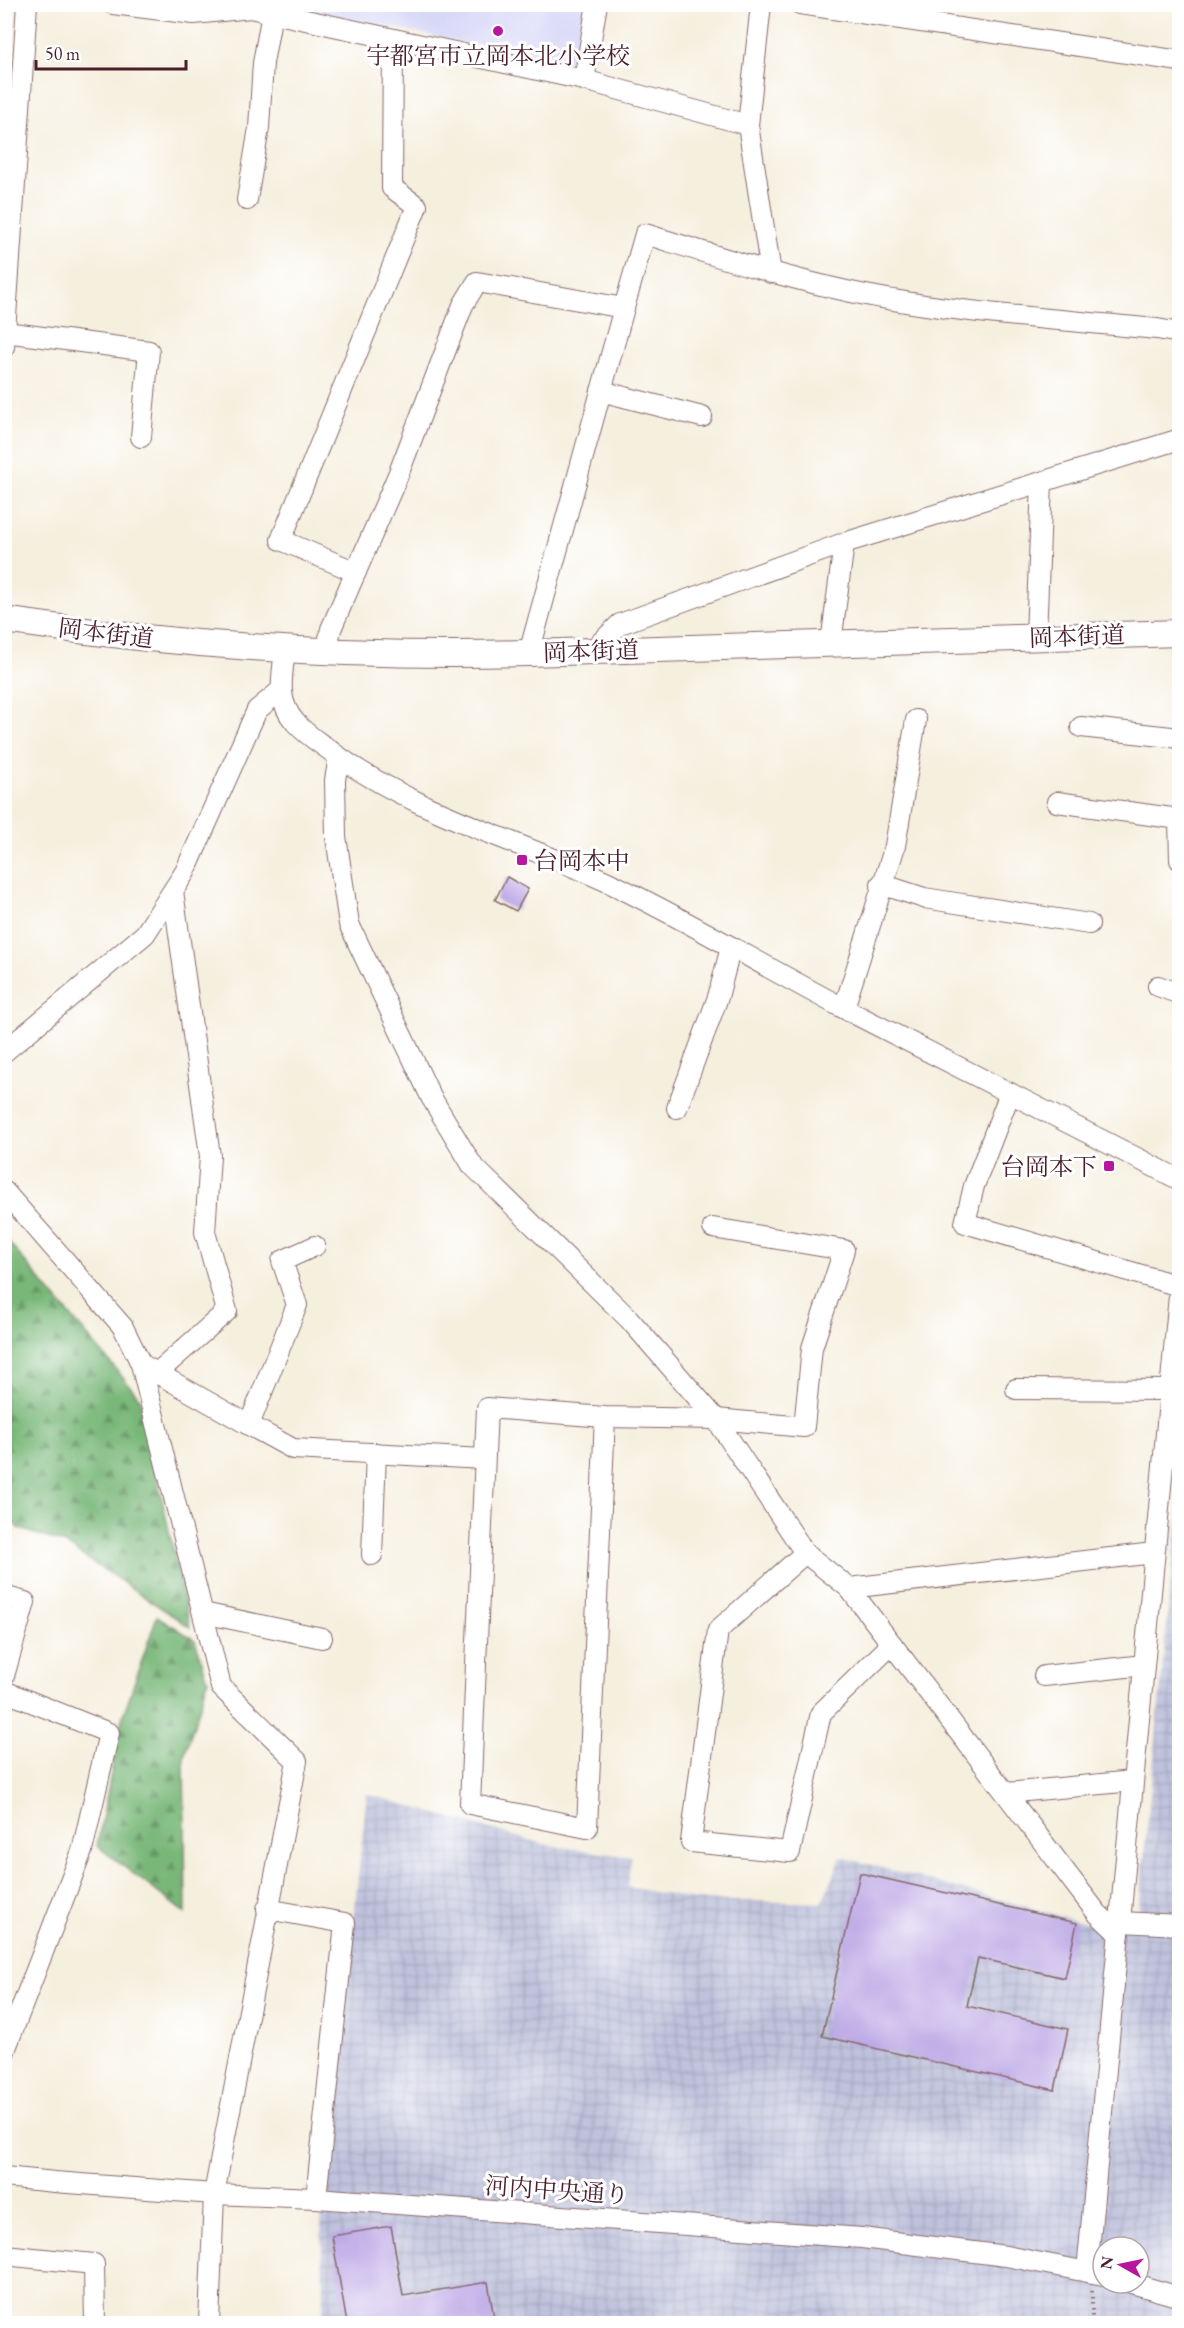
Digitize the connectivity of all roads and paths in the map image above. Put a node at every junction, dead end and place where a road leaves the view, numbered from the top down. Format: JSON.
{"nodes":[{"id":1,"x":27,"y":4,"type":"edge"},
{"id":2,"x":114,"y":4,"type":"edge"},
{"id":3,"x":597,"y":4,"type":"edge"},
{"id":4,"x":761,"y":4,"type":"edge"},
{"id":5,"x":800,"y":4,"type":"edge"},
{"id":6,"x":272,"y":13,"type":"junction"},
{"id":7,"x":393,"y":39,"type":"junction"},
{"id":8,"x":1179,"y":61,"type":"edge"},
{"id":9,"x":584,"y":80,"type":"junction"},
{"id":10,"x":748,"y":125,"type":"junction"},
{"id":11,"x":247,"y":200,"type":"dead end"},
{"id":12,"x":771,"y":273,"type":"junction"},
{"id":13,"x":624,"y":308,"type":"junction"},
{"id":14,"x":1179,"y":333,"type":"edge"},
{"id":15,"x":5,"y":339,"type":"edge"},
{"id":16,"x":601,"y":391,"type":"junction"},
{"id":17,"x":702,"y":417,"type":"dead end"},
{"id":18,"x":141,"y":437,"type":"dead end"},
{"id":19,"x":1179,"y":439,"type":"edge"},
{"id":20,"x":1042,"y":482,"type":"junction"},
{"id":21,"x":844,"y":543,"type":"junction"},
{"id":22,"x":356,"y":572,"type":"junction"},
{"id":23,"x":4,"y":620,"type":"edge"},
{"id":24,"x":1179,"y":633,"type":"edge"},
{"id":25,"x":1036,"y":637,"type":"junction"},
{"id":26,"x":831,"y":643,"type":"junction"},
{"id":27,"x":285,"y":651,"type":"junction"},
{"id":28,"x":591,"y":651,"type":"junction"},
{"id":29,"x":326,"y":653,"type":"junction"},
{"id":30,"x":529,"y":653,"type":"junction"},
{"id":31,"x":280,"y":691,"type":"junction"},
{"id":32,"x":916,"y":720,"type":"dead end"},
{"id":33,"x":1081,"y":728,"type":"dead end"},
{"id":34,"x":1179,"y":738,"type":"edge"},
{"id":35,"x":339,"y":757,"type":"junction"},
{"id":36,"x":1057,"y":802,"type":"dead end"},
{"id":37,"x":1179,"y":844,"type":"edge"},
{"id":38,"x":1179,"y":860,"type":"edge"},
{"id":39,"x":881,"y":884,"type":"junction"},
{"id":40,"x":173,"y":891,"type":"junction"},
{"id":41,"x":1089,"y":924,"type":"dead end"},
{"id":42,"x":731,"y":947,"type":"junction"},
{"id":43,"x":1158,"y":986,"type":"dead end"},
{"id":44,"x":1179,"y":994,"type":"edge"},
{"id":45,"x":844,"y":1008,"type":"junction"},
{"id":46,"x":4,"y":1052,"type":"edge"},
{"id":47,"x":1010,"y":1093,"type":"junction"},
{"id":48,"x":677,"y":1108,"type":"dead end"},
{"id":49,"x":1179,"y":1180,"type":"edge"},
{"id":50,"x":4,"y":1191,"type":"edge"},
{"id":51,"x":713,"y":1228,"type":"dead end"},
{"id":52,"x":315,"y":1246,"type":"dead end"},
{"id":53,"x":1179,"y":1285,"type":"edge"},
{"id":54,"x":1176,"y":1355,"type":"edge"},
{"id":55,"x":149,"y":1368,"type":"junction"},
{"id":56,"x":1016,"y":1389,"type":"dead end"},
{"id":57,"x":1170,"y":1390,"type":"junction"},
{"id":58,"x":605,"y":1417,"type":"junction"},
{"id":59,"x":716,"y":1419,"type":"junction"},
{"id":60,"x":249,"y":1425,"type":"junction"},
{"id":61,"x":376,"y":1453,"type":"junction"},
{"id":62,"x":484,"y":1459,"type":"junction"},
{"id":63,"x":805,"y":1553,"type":"junction"},
{"id":64,"x":1154,"y":1553,"type":"junction"},
{"id":65,"x":372,"y":1555,"type":"dead end"},
{"id":66,"x":849,"y":1588,"type":"junction"},
{"id":67,"x":4,"y":1596,"type":"edge"},
{"id":68,"x":203,"y":1613,"type":"junction"},
{"id":69,"x":322,"y":1638,"type":"dead end"},
{"id":70,"x":892,"y":1644,"type":"junction"},
{"id":71,"x":1144,"y":1665,"type":"junction"},
{"id":72,"x":4,"y":1676,"type":"edge"},
{"id":73,"x":1044,"y":1676,"type":"dead end"},
{"id":74,"x":4,"y":1691,"type":"edge"},
{"id":75,"x":1133,"y":1781,"type":"junction"},
{"id":76,"x":1006,"y":1793,"type":"junction"},
{"id":77,"x":267,"y":1909,"type":"junction"},
{"id":78,"x":1179,"y":1925,"type":"edge"},
{"id":79,"x":1120,"y":1928,"type":"junction"},
{"id":80,"x":4,"y":2052,"type":"edge"},
{"id":81,"x":4,"y":2177,"type":"edge"},
{"id":82,"x":214,"y":2194,"type":"junction"},
{"id":83,"x":316,"y":2198,"type":"junction"},
{"id":84,"x":1099,"y":2235,"type":"edge"},
{"id":85,"x":4,"y":2255,"type":"edge"},
{"id":86,"x":1091,"y":2277,"type":"edge"},
{"id":87,"x":1151,"y":2288,"type":"edge"},
{"id":88,"x":1092,"y":2295,"type":"edge"},
{"id":89,"x":1179,"y":2296,"type":"edge"},
{"id":90,"x":94,"y":2324,"type":"edge"},
{"id":91,"x":209,"y":2324,"type":"edge"},
{"id":92,"x":1092,"y":2324,"type":"edge"}],
"edges":[{"from":1,"to":15,"type":"street"},
{"from":2,"to":6,"type":"street"},
{"from":3,"to":9,"type":"street"},
{"from":4,"to":10,"type":"street"},
{"from":5,"to":8,"type":"street"},
{"from":6,"to":7,"type":"street"},
{"from":6,"to":11,"type":"street"},
{"from":7,"to":9,"type":"street"},
{"from":7,"to":22,"type":"street"},
{"from":9,"to":10,"type":"street"},
{"from":10,"to":12,"type":"street"},
{"from":12,"to":13,"type":"street"},
{"from":12,"to":14,"type":"street"},
{"from":13,"to":16,"type":"street"},
{"from":13,"to":22,"type":"street"},
{"from":15,"to":18,"type":"street"},
{"from":16,"to":17,"type":"street"},
{"from":16,"to":30,"type":"street"},
{"from":19,"to":20,"type":"street"},
{"from":20,"to":21,"type":"street"},
{"from":20,"to":25,"type":"street"},
{"from":21,"to":26,"type":"street"},
{"from":21,"to":28,"type":"street"},
{"from":22,"to":29,"type":"street"},
{"from":23,"to":27,"type":"main road","name":"岡本街道"},
{"from":24,"to":25,"type":"main road","name":"岡本街道"},
{"from":25,"to":26,"type":"main road","name":"岡本街道"},
{"from":26,"to":28,"type":"main road","name":"岡本街道"},
{"from":27,"to":29,"type":"main road","name":"岡本街道"},
{"from":27,"to":31,"type":"street"},
{"from":28,"to":30,"type":"main road","name":"岡本街道"},
{"from":29,"to":30,"type":"main road","name":"岡本街道"},
{"from":31,"to":35,"type":"street"},
{"from":31,"to":40,"type":"street"},
{"from":32,"to":39,"type":"street"},
{"from":33,"to":34,"type":"street"},
{"from":35,"to":42,"type":"street"},
{"from":35,"to":59,"type":"street"},
{"from":36,"to":37,"type":"street"},
{"from":37,"to":38,"type":"street"},
{"from":39,"to":41,"type":"street"},
{"from":39,"to":45,"type":"street"},
{"from":40,"to":46,"type":"street"},
{"from":40,"to":55,"type":"street"},
{"from":42,"to":45,"type":"street"},
{"from":42,"to":48,"type":"street"},
{"from":43,"to":44,"type":"street"},
{"from":45,"to":47,"type":"street"},
{"from":47,"to":49,"type":"street"},
{"from":47,"to":53,"type":"street"},
{"from":50,"to":55,"type":"street"},
{"from":51,"to":59,"type":"street"},
{"from":52,"to":60,"type":"street"},
{"from":53,"to":54,"type":"street"},
{"from":54,"to":57,"type":"street"},
{"from":55,"to":60,"type":"street"},
{"from":55,"to":68,"type":"street"},
{"from":56,"to":57,"type":"street"},
{"from":57,"to":64,"type":"street"},
{"from":58,"to":59,"type":"street"},
{"from":58,"to":62,"type":"street"},
{"from":58,"to":62,"type":"street"},
{"from":59,"to":63,"type":"street"},
{"from":60,"to":61,"type":"street"},
{"from":61,"to":62,"type":"street"},
{"from":61,"to":65,"type":"street"},
{"from":63,"to":66,"type":"street"},
{"from":63,"to":70,"type":"street"},
{"from":64,"to":66,"type":"street"},
{"from":64,"to":71,"type":"street"},
{"from":66,"to":70,"type":"street"},
{"from":67,"to":72,"type":"street"},
{"from":68,"to":69,"type":"street"},
{"from":68,"to":77,"type":"street"},
{"from":70,"to":76,"type":"street"},
{"from":71,"to":73,"type":"street"},
{"from":71,"to":75,"type":"street"},
{"from":74,"to":80,"type":"street"},
{"from":75,"to":76,"type":"street"},
{"from":75,"to":79,"type":"street"},
{"from":76,"to":79,"type":"street"},
{"from":77,"to":82,"type":"street"},
{"from":77,"to":83,"type":"street"},
{"from":78,"to":79,"type":"street"},
{"from":79,"to":84,"type":"street"},
{"from":81,"to":82,"type":"street","name":"河内中央通り"},
{"from":82,"to":83,"type":"street","name":"河内中央通り"},
{"from":82,"to":91,"type":"street"},
{"from":83,"to":86,"type":"street","name":"河内中央通り"},
{"from":85,"to":90,"type":"street"},
{"from":87,"to":89,"type":"street"},
{"from":88,"to":92,"type":"path"}]}
